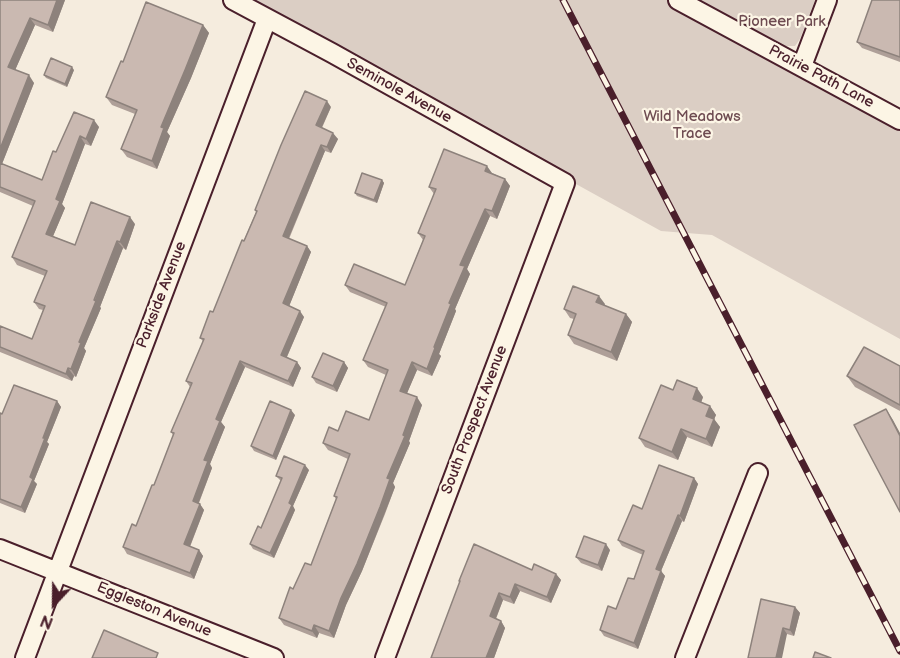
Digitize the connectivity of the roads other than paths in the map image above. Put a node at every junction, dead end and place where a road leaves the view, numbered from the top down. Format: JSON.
{"nodes":[{"id":1,"x":233,"y":0,"type":"edge"},
{"id":2,"x":678,"y":0,"type":"edge"},
{"id":3,"x":827,"y":0,"type":"edge"},
{"id":4,"x":267,"y":19,"type":"junction"},
{"id":5,"x":802,"y":66,"type":"junction"},
{"id":6,"x":900,"y":120,"type":"edge"},
{"id":7,"x":565,"y":183,"type":"joint"},
{"id":8,"x":758,"y":473,"type":"dead end"},
{"id":9,"x":0,"y":549,"type":"edge"},
{"id":10,"x":57,"y":572,"type":"junction"},
{"id":11,"x":25,"y":658,"type":"edge"},
{"id":12,"x":274,"y":658,"type":"edge"},
{"id":13,"x":386,"y":658,"type":"edge"},
{"id":14,"x":685,"y":658,"type":"edge"}],
"edges":[{"from":1,"to":4,"type":"street","name":"Seminole Avenue"},
{"from":2,"to":5,"type":"street","name":"Prairie Path Lane"},
{"from":3,"to":5,"type":"street"},
{"from":4,"to":7,"type":"street","name":"Seminole Avenue"},
{"from":4,"to":10,"type":"street","name":"Parkside Avenue"},
{"from":5,"to":6,"type":"street","name":"Prairie Path Lane"},
{"from":7,"to":13,"type":"street","name":"South Prospect Avenue"},
{"from":8,"to":14,"type":"street"},
{"from":9,"to":10,"type":"street","name":"Eggleston Avenue"},
{"from":10,"to":11,"type":"street","name":"Parkside Avenue"},
{"from":10,"to":12,"type":"street","name":"Eggleston Avenue"}]}
